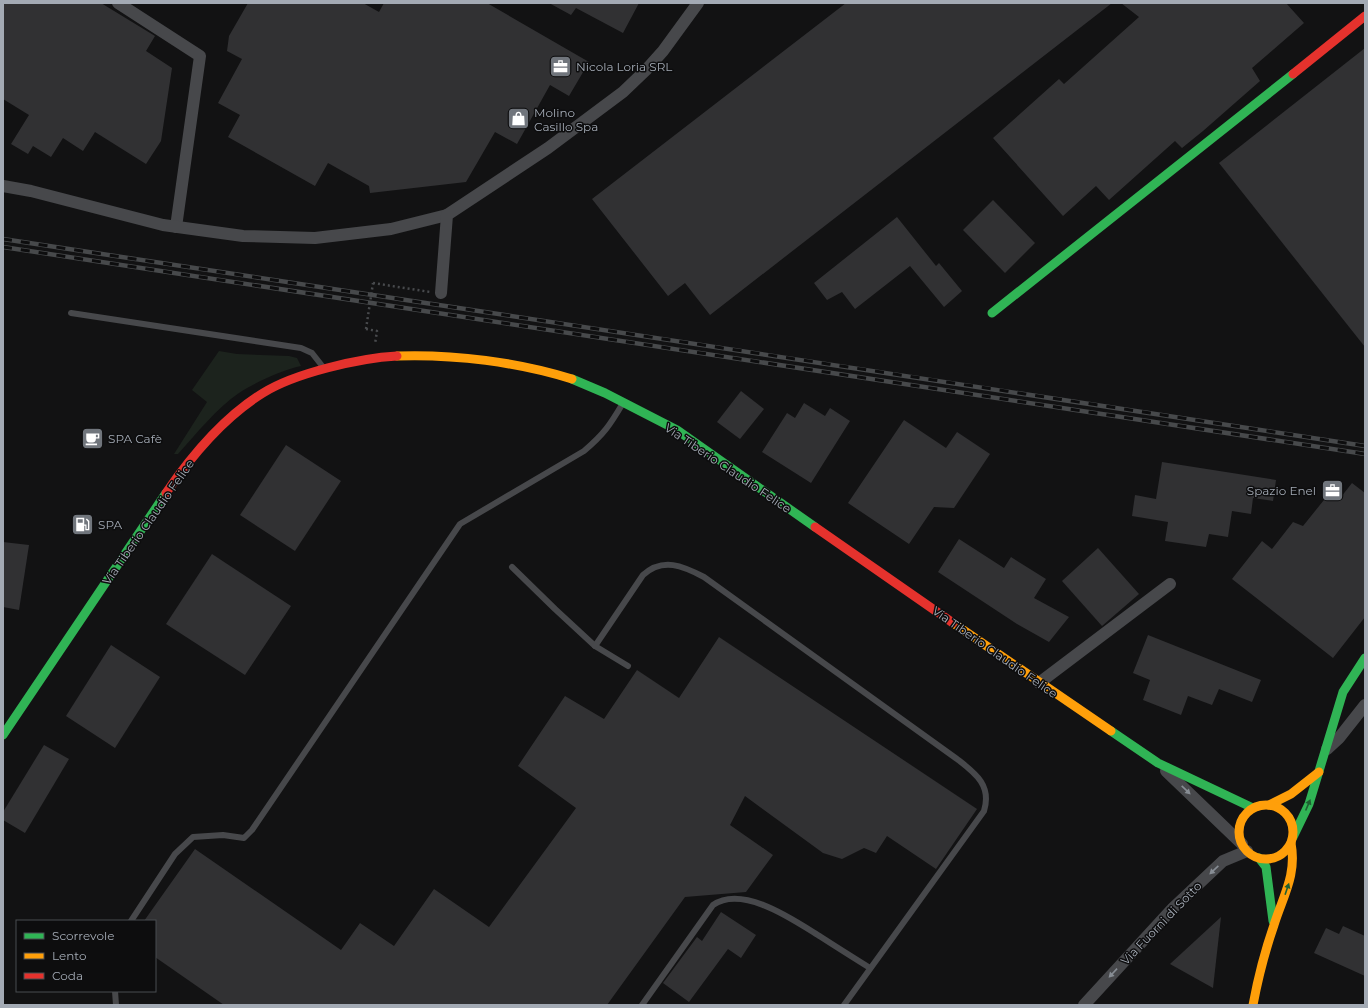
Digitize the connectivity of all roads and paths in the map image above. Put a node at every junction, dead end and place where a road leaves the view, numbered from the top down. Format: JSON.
{"nodes":[{"id":1,"x":118,"y":3,"type":"edge"},
{"id":2,"x":698,"y":3,"type":"edge"},
{"id":3,"x":1365,"y":16,"type":"edge"},
{"id":4,"x":3,"y":186,"type":"edge"},
{"id":5,"x":447,"y":215,"type":"junction"},
{"id":6,"x":176,"y":227,"type":"junction"},
{"id":7,"x":441,"y":293,"type":"joint"},
{"id":8,"x":71,"y":313,"type":"dead end"},
{"id":9,"x":992,"y":313,"type":"dead end"},
{"id":10,"x":376,"y":339,"type":"dead end"},
{"id":11,"x":324,"y":369,"type":"junction"},
{"id":12,"x":623,"y":402,"type":"junction"},
{"id":13,"x":512,"y":567,"type":"dead end"},
{"id":14,"x":1170,"y":584,"type":"dead end"},
{"id":15,"x":595,"y":646,"type":"junction"},
{"id":16,"x":1365,"y":658,"type":"edge"},
{"id":17,"x":628,"y":666,"type":"dead end"},
{"id":18,"x":1039,"y":683,"type":"junction"},
{"id":19,"x":1365,"y":704,"type":"edge"},
{"id":20,"x":3,"y":735,"type":"edge"},
{"id":21,"x":1326,"y":749,"type":"junction"},
{"id":22,"x":1158,"y":763,"type":"junction"},
{"id":23,"x":1320,"y":772,"type":"junction"},
{"id":24,"x":1269,"y":805,"type":"junction"},
{"id":25,"x":1253,"y":808,"type":"junction"},
{"id":26,"x":1292,"y":840,"type":"junction"},
{"id":27,"x":1244,"y":848,"type":"junction"},
{"id":28,"x":1259,"y":858,"type":"junction"},
{"id":29,"x":132,"y":920,"type":"edge"},
{"id":30,"x":1274,"y":926,"type":"junction"},
{"id":31,"x":870,"y":968,"type":"junction"},
{"id":32,"x":116,"y":992,"type":"edge"},
{"id":33,"x":116,"y":1005,"type":"edge"},
{"id":34,"x":642,"y":1005,"type":"edge"},
{"id":35,"x":844,"y":1005,"type":"edge"},
{"id":36,"x":1084,"y":1005,"type":"edge"},
{"id":37,"x":1253,"y":1005,"type":"edge"}],
"edges":[{"from":1,"to":6,"type":"street"},
{"from":2,"to":5,"type":"street"},
{"from":3,"to":9,"type":"street"},
{"from":4,"to":6,"type":"street"},
{"from":5,"to":6,"type":"street"},
{"from":5,"to":7,"type":"street"},
{"from":7,"to":10,"type":"path","bridge":true},
{"from":8,"to":11,"type":"lane"},
{"from":11,"to":12,"type":"street","name":"Via Tiberio Claudio Felice"},
{"from":11,"to":20,"type":"street","name":"Via Tiberio Claudio Felice"},
{"from":12,"to":18,"type":"street","name":"Via Tiberio Claudio Felice"},
{"from":12,"to":29,"type":"lane"},
{"from":13,"to":15,"type":"lane"},
{"from":14,"to":18,"type":"street"},
{"from":15,"to":17,"type":"lane"},
{"from":15,"to":31,"type":"lane"},
{"from":16,"to":21,"type":"street"},
{"from":18,"to":22,"type":"street","name":"Via Tiberio Claudio Felice"},
{"from":19,"to":21,"type":"street"},
{"from":21,"to":23,"type":"street"},
{"from":22,"to":25,"type":"street","name":"Via Tiberio Claudio Felice"},
{"from":22,"to":27,"type":"street","one_way":true},
{"from":23,"to":24,"type":"street"},
{"from":26,"to":23,"type":"street","one_way":true},
{"from":24,"to":25,"type":"street"},
{"from":24,"to":26,"type":"street"},
{"from":25,"to":27,"type":"street"},
{"from":26,"to":28,"type":"street"},
{"from":30,"to":26,"type":"street","one_way":true},
{"from":27,"to":28,"type":"street"},
{"from":27,"to":36,"type":"street","name":"Via Fuorni di Sotto","one_way":true},
{"from":28,"to":30,"type":"street"},
{"from":30,"to":37,"type":"street"},
{"from":31,"to":34,"type":"lane"},
{"from":31,"to":35,"type":"lane"},
{"from":32,"to":33,"type":"lane"}]}
